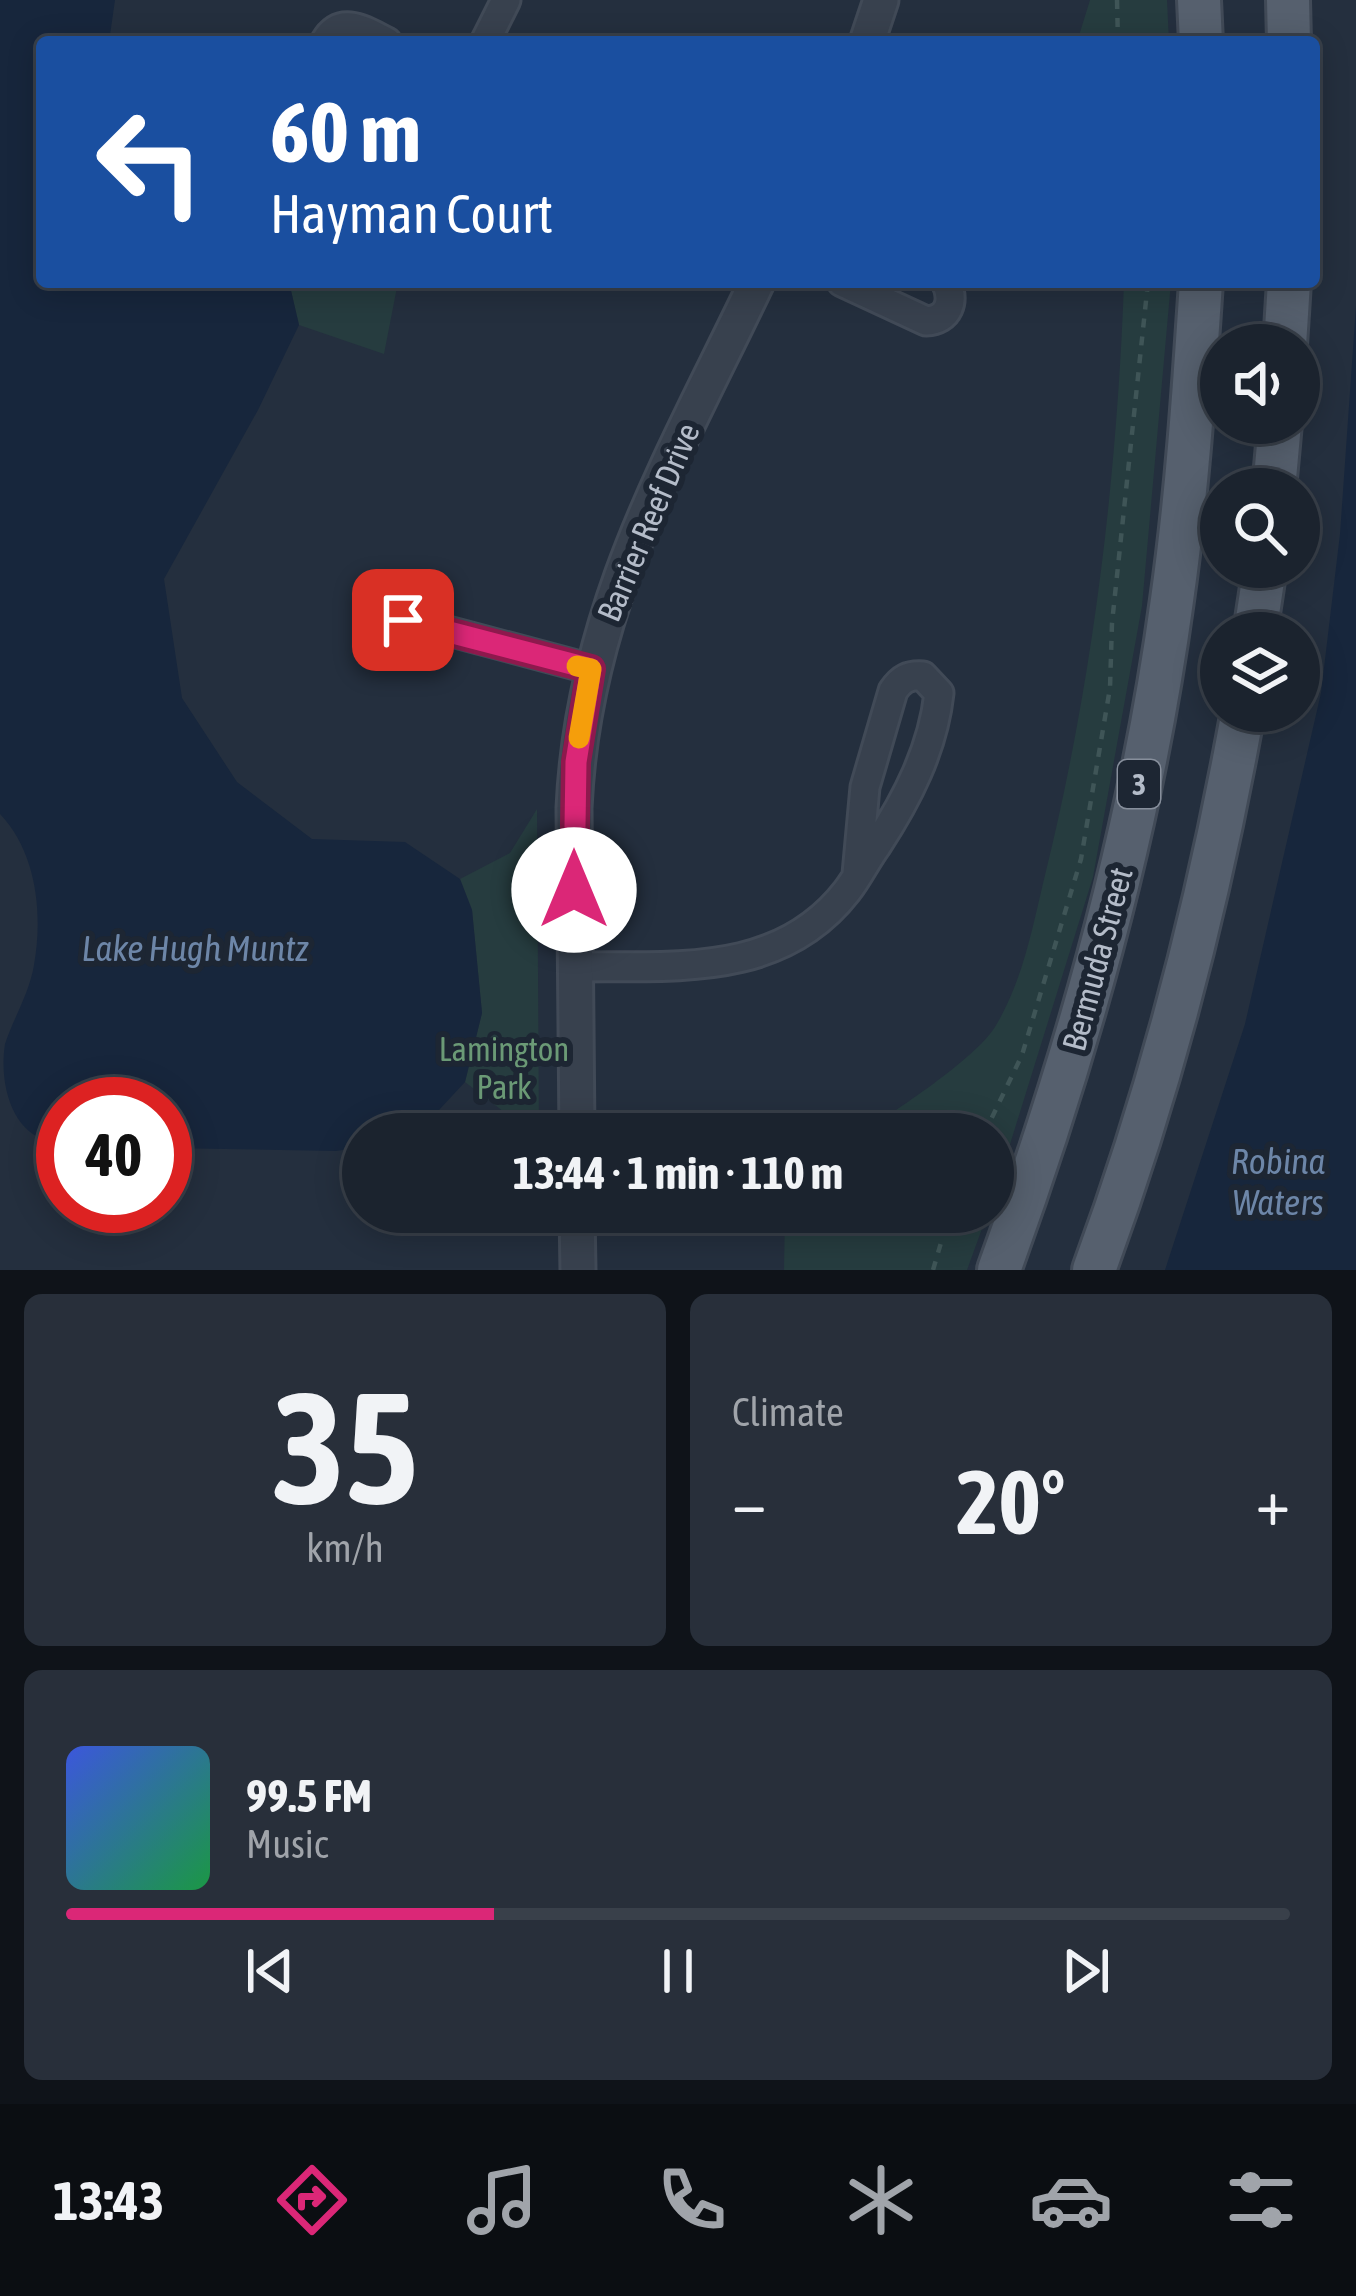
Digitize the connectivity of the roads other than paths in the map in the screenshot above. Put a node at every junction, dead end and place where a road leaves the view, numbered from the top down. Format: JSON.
{"nodes":[{"id":1,"x":506,"y":0,"type":"edge"},
{"id":2,"x":881,"y":0,"type":"edge"},
{"id":3,"x":1199,"y":0,"type":"edge"},
{"id":4,"x":1288,"y":0,"type":"edge"},
{"id":5,"x":330,"y":36,"type":"edge"},
{"id":6,"x":374,"y":36,"type":"edge"},
{"id":7,"x":488,"y":36,"type":"edge"},
{"id":8,"x":869,"y":36,"type":"edge"},
{"id":9,"x":1201,"y":36,"type":"edge"},
{"id":10,"x":1289,"y":36,"type":"edge"},
{"id":11,"x":754,"y":288,"type":"edge"},
{"id":12,"x":855,"y":288,"type":"edge"},
{"id":13,"x":949,"y":288,"type":"edge"},
{"id":14,"x":1200,"y":288,"type":"edge"},
{"id":15,"x":1289,"y":288,"type":"edge"},
{"id":16,"x":1287,"y":324,"type":"edge"},
{"id":17,"x":403,"y":620,"type":"dead end"},
{"id":18,"x":591,"y":669,"type":"junction"},
{"id":19,"x":1239,"y":732,"type":"edge"},
{"id":20,"x":857,"y":874,"type":"junction"},
{"id":21,"x":575,"y":967,"type":"junction"},
{"id":22,"x":577,"y":1113,"type":"edge"},
{"id":23,"x":578,"y":1233,"type":"edge"},
{"id":24,"x":578,"y":1270,"type":"edge"},
{"id":25,"x":999,"y":1270,"type":"edge"},
{"id":26,"x":1094,"y":1270,"type":"edge"}],
"edges":[{"from":1,"to":7,"type":"street"},
{"from":2,"to":8,"type":"street"},
{"from":3,"to":9,"type":"main road"},
{"from":4,"to":10,"type":"main road"},
{"from":5,"to":6,"type":"street"},
{"from":11,"to":18,"type":"street","name":"Barrier Reef Drive"},
{"from":12,"to":13,"type":"street"},
{"from":14,"to":25,"type":"main road","name":"Bermuda Street","number":"3"},
{"from":15,"to":16,"type":"main road"},
{"from":17,"to":18,"type":"street"},
{"from":18,"to":21,"type":"street","name":"Barrier Reef Drive"},
{"from":19,"to":26,"type":"main road"},
{"from":20,"to":20,"type":"street"},
{"from":20,"to":21,"type":"street"},
{"from":21,"to":22,"type":"street","name":"Barrier Reef Drive"},
{"from":23,"to":24,"type":"street"}]}
